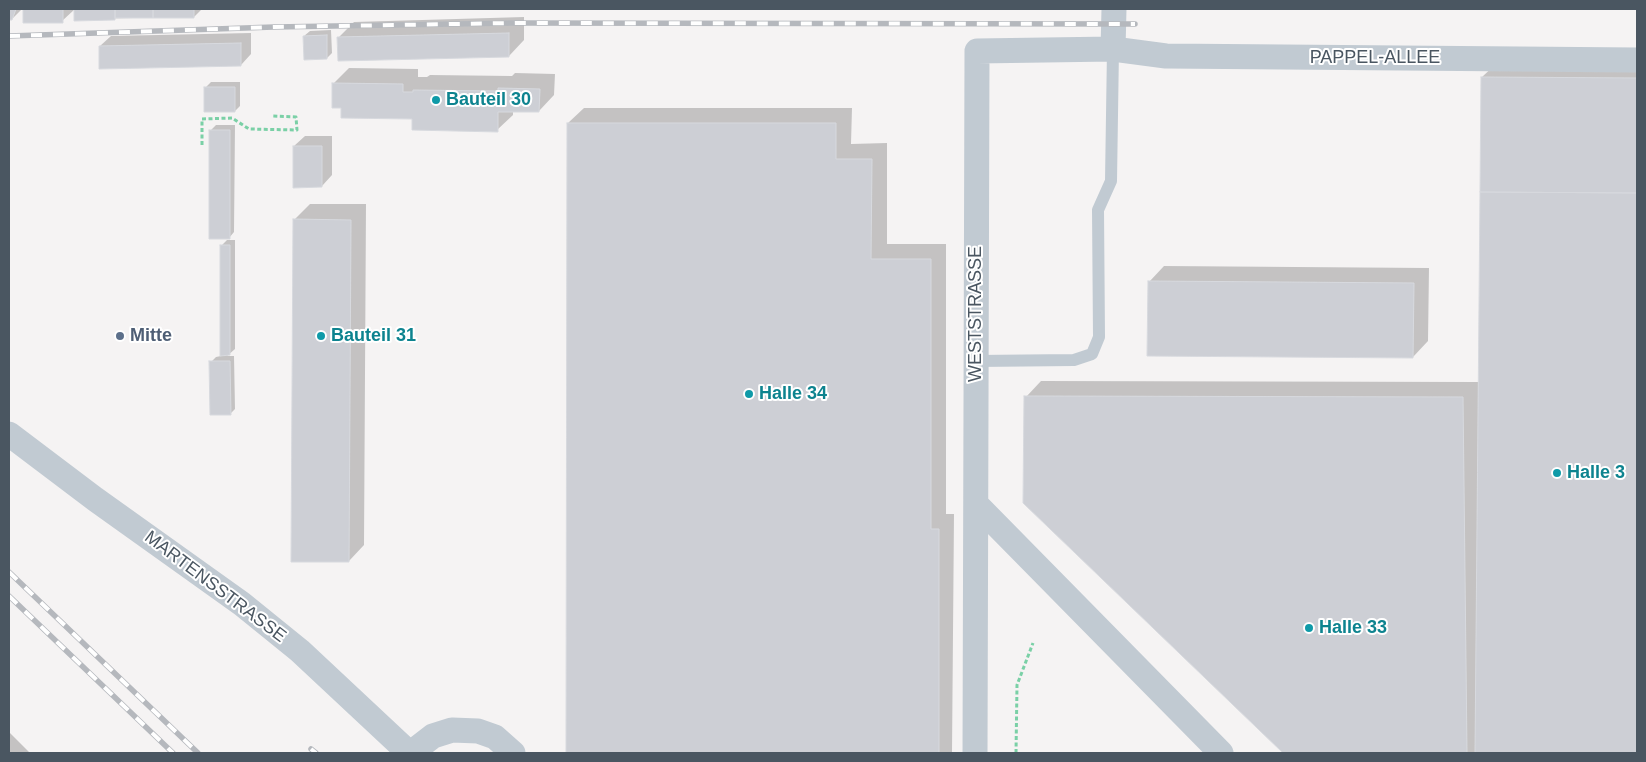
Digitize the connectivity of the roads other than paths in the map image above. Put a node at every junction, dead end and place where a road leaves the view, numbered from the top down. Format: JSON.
{"nodes":[{"id":1,"x":1114,"y":9,"type":"edge"},
{"id":2,"x":1113,"y":50,"type":"junction"},
{"id":3,"x":1637,"y":60,"type":"edge"},
{"id":4,"x":976,"y":361,"type":"junction"},
{"id":5,"x":9,"y":434,"type":"edge"},
{"id":6,"x":976,"y":504,"type":"junction"},
{"id":7,"x":410,"y":753,"type":"edge"},
{"id":8,"x":513,"y":753,"type":"edge"},
{"id":9,"x":976,"y":753,"type":"edge"},
{"id":10,"x":1221,"y":753,"type":"edge"}],
"edges":[{"from":1,"to":2,"type":"street"},
{"from":2,"to":3,"type":"street","name":"PAPPEL-ALLEE"},
{"from":2,"to":4,"type":"lane"},
{"from":2,"to":4,"type":"street","name":"WESTSTRASSE"},
{"from":4,"to":6,"type":"street","name":"WESTSTRASSE"},
{"from":5,"to":7,"type":"street","name":"MARTENSSTRASSE"},
{"from":6,"to":9,"type":"street","name":"WESTSTRASSE"},
{"from":6,"to":10,"type":"street"},
{"from":7,"to":8,"type":"street","name":"MARTENSSTRASSE"}]}
